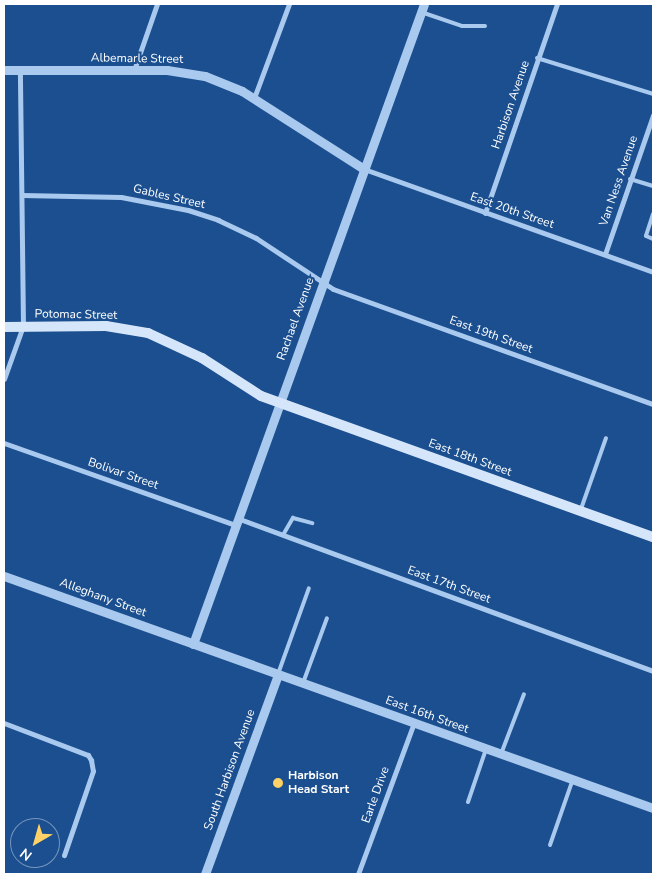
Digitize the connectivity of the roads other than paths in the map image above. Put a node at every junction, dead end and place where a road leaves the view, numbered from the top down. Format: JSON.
{"nodes":[{"id":1,"x":157,"y":4,"type":"edge"},
{"id":2,"x":289,"y":4,"type":"edge"},
{"id":3,"x":557,"y":4,"type":"edge"},
{"id":4,"x":422,"y":8,"type":"edge"},
{"id":5,"x":485,"y":26,"type":"dead end"},
{"id":6,"x":538,"y":58,"type":"junction"},
{"id":7,"x":4,"y":70,"type":"edge"},
{"id":8,"x":20,"y":70,"type":"junction"},
{"id":9,"x":134,"y":70,"type":"junction"},
{"id":10,"x":653,"y":94,"type":"edge"},
{"id":11,"x":254,"y":98,"type":"junction"},
{"id":12,"x":653,"y":115,"type":"edge"},
{"id":13,"x":364,"y":169,"type":"junction"},
{"id":14,"x":630,"y":178,"type":"junction"},
{"id":15,"x":653,"y":186,"type":"edge"},
{"id":16,"x":22,"y":195,"type":"junction"},
{"id":17,"x":485,"y":213,"type":"junction"},
{"id":18,"x":653,"y":214,"type":"edge"},
{"id":19,"x":653,"y":239,"type":"edge"},
{"id":20,"x":605,"y":254,"type":"junction"},
{"id":21,"x":653,"y":272,"type":"edge"},
{"id":22,"x":323,"y":282,"type":"junction"},
{"id":23,"x":23,"y":326,"type":"junction"},
{"id":24,"x":4,"y":327,"type":"edge"},
{"id":25,"x":4,"y":379,"type":"edge"},
{"id":26,"x":278,"y":403,"type":"junction"},
{"id":27,"x":653,"y":404,"type":"edge"},
{"id":28,"x":606,"y":438,"type":"dead end"},
{"id":29,"x":4,"y":443,"type":"edge"},
{"id":30,"x":580,"y":511,"type":"junction"},
{"id":31,"x":236,"y":521,"type":"junction"},
{"id":32,"x":312,"y":523,"type":"dead end"},
{"id":33,"x":283,"y":535,"type":"junction"},
{"id":34,"x":653,"y":537,"type":"edge"},
{"id":35,"x":4,"y":576,"type":"edge"},
{"id":36,"x":310,"y":588,"type":"dead end"},
{"id":37,"x":327,"y":618,"type":"dead end"},
{"id":38,"x":193,"y":644,"type":"junction"},
{"id":39,"x":653,"y":671,"type":"edge"},
{"id":40,"x":278,"y":674,"type":"junction"},
{"id":41,"x":303,"y":683,"type":"junction"},
{"id":42,"x":524,"y":694,"type":"dead end"},
{"id":43,"x":414,"y":723,"type":"junction"},
{"id":44,"x":4,"y":725,"type":"edge"},
{"id":45,"x":486,"y":749,"type":"junction"},
{"id":46,"x":501,"y":754,"type":"junction"},
{"id":47,"x":573,"y":779,"type":"junction"},
{"id":48,"x":468,"y":802,"type":"dead end"},
{"id":49,"x":653,"y":808,"type":"edge"},
{"id":50,"x":550,"y":845,"type":"dead end"},
{"id":51,"x":64,"y":855,"type":"dead end"},
{"id":52,"x":205,"y":874,"type":"edge"},
{"id":53,"x":358,"y":874,"type":"edge"}],
"edges":[{"from":1,"to":9,"type":"street"},
{"from":2,"to":11,"type":"street"},
{"from":3,"to":6,"type":"street","name":"Harbison Avenue"},
{"from":4,"to":5,"type":"lane"},
{"from":4,"to":13,"type":"street","name":"Rachael Avenue"},
{"from":6,"to":10,"type":"lane"},
{"from":6,"to":17,"type":"street","name":"Harbison Avenue"},
{"from":7,"to":8,"type":"street","name":"Albemarle Street"},
{"from":8,"to":9,"type":"street","name":"Albemarle Street"},
{"from":8,"to":16,"type":"street"},
{"from":9,"to":11,"type":"street","name":"Albemarle Street"},
{"from":11,"to":13,"type":"street","name":"Albemarle Street"},
{"from":12,"to":14,"type":"street","name":"Van Ness Avenue"},
{"from":13,"to":17,"type":"street","name":"East 20th Street"},
{"from":13,"to":22,"type":"street","name":"Rachael Avenue"},
{"from":14,"to":15,"type":"lane"},
{"from":14,"to":20,"type":"street","name":"Van Ness Avenue"},
{"from":16,"to":22,"type":"street","name":"Gables Street"},
{"from":16,"to":23,"type":"street"},
{"from":17,"to":20,"type":"street","name":"East 20th Street"},
{"from":18,"to":19,"type":"lane"},
{"from":20,"to":21,"type":"street","name":"East 20th Street"},
{"from":22,"to":26,"type":"street","name":"Rachael Avenue"},
{"from":22,"to":27,"type":"street","name":"East 19th Street"},
{"from":23,"to":24,"type":"main road","name":"Potomac Street"},
{"from":23,"to":25,"type":"street"},
{"from":23,"to":26,"type":"main road","name":"Potomac Street"},
{"from":26,"to":30,"type":"main road","name":"East 18th Street"},
{"from":26,"to":31,"type":"street","name":"Rachael Avenue"},
{"from":28,"to":30,"type":"lane"},
{"from":29,"to":31,"type":"street","name":"Bolivar Street"},
{"from":30,"to":34,"type":"main road","name":"East 18th Street"},
{"from":31,"to":33,"type":"street","name":"East 17th Street"},
{"from":31,"to":38,"type":"street","name":"Rachael Avenue"},
{"from":32,"to":33,"type":"lane"},
{"from":33,"to":39,"type":"street","name":"East 17th Street"},
{"from":35,"to":38,"type":"street","name":"Alleghany Street"},
{"from":36,"to":40,"type":"lane"},
{"from":37,"to":41,"type":"lane"},
{"from":38,"to":40,"type":"street","name":"East 16th Street"},
{"from":40,"to":41,"type":"street","name":"East 16th Street"},
{"from":40,"to":52,"type":"street","name":"South Harbison Avenue"},
{"from":41,"to":43,"type":"street","name":"East 16th Street"},
{"from":42,"to":46,"type":"lane"},
{"from":43,"to":45,"type":"street","name":"East 16th Street"},
{"from":43,"to":53,"type":"street","name":"Earle Drive"},
{"from":44,"to":51,"type":"street"},
{"from":45,"to":46,"type":"street","name":"East 16th Street"},
{"from":45,"to":48,"type":"lane"},
{"from":46,"to":47,"type":"street","name":"East 16th Street"},
{"from":47,"to":49,"type":"street","name":"East 16th Street"},
{"from":47,"to":50,"type":"lane"}]}
